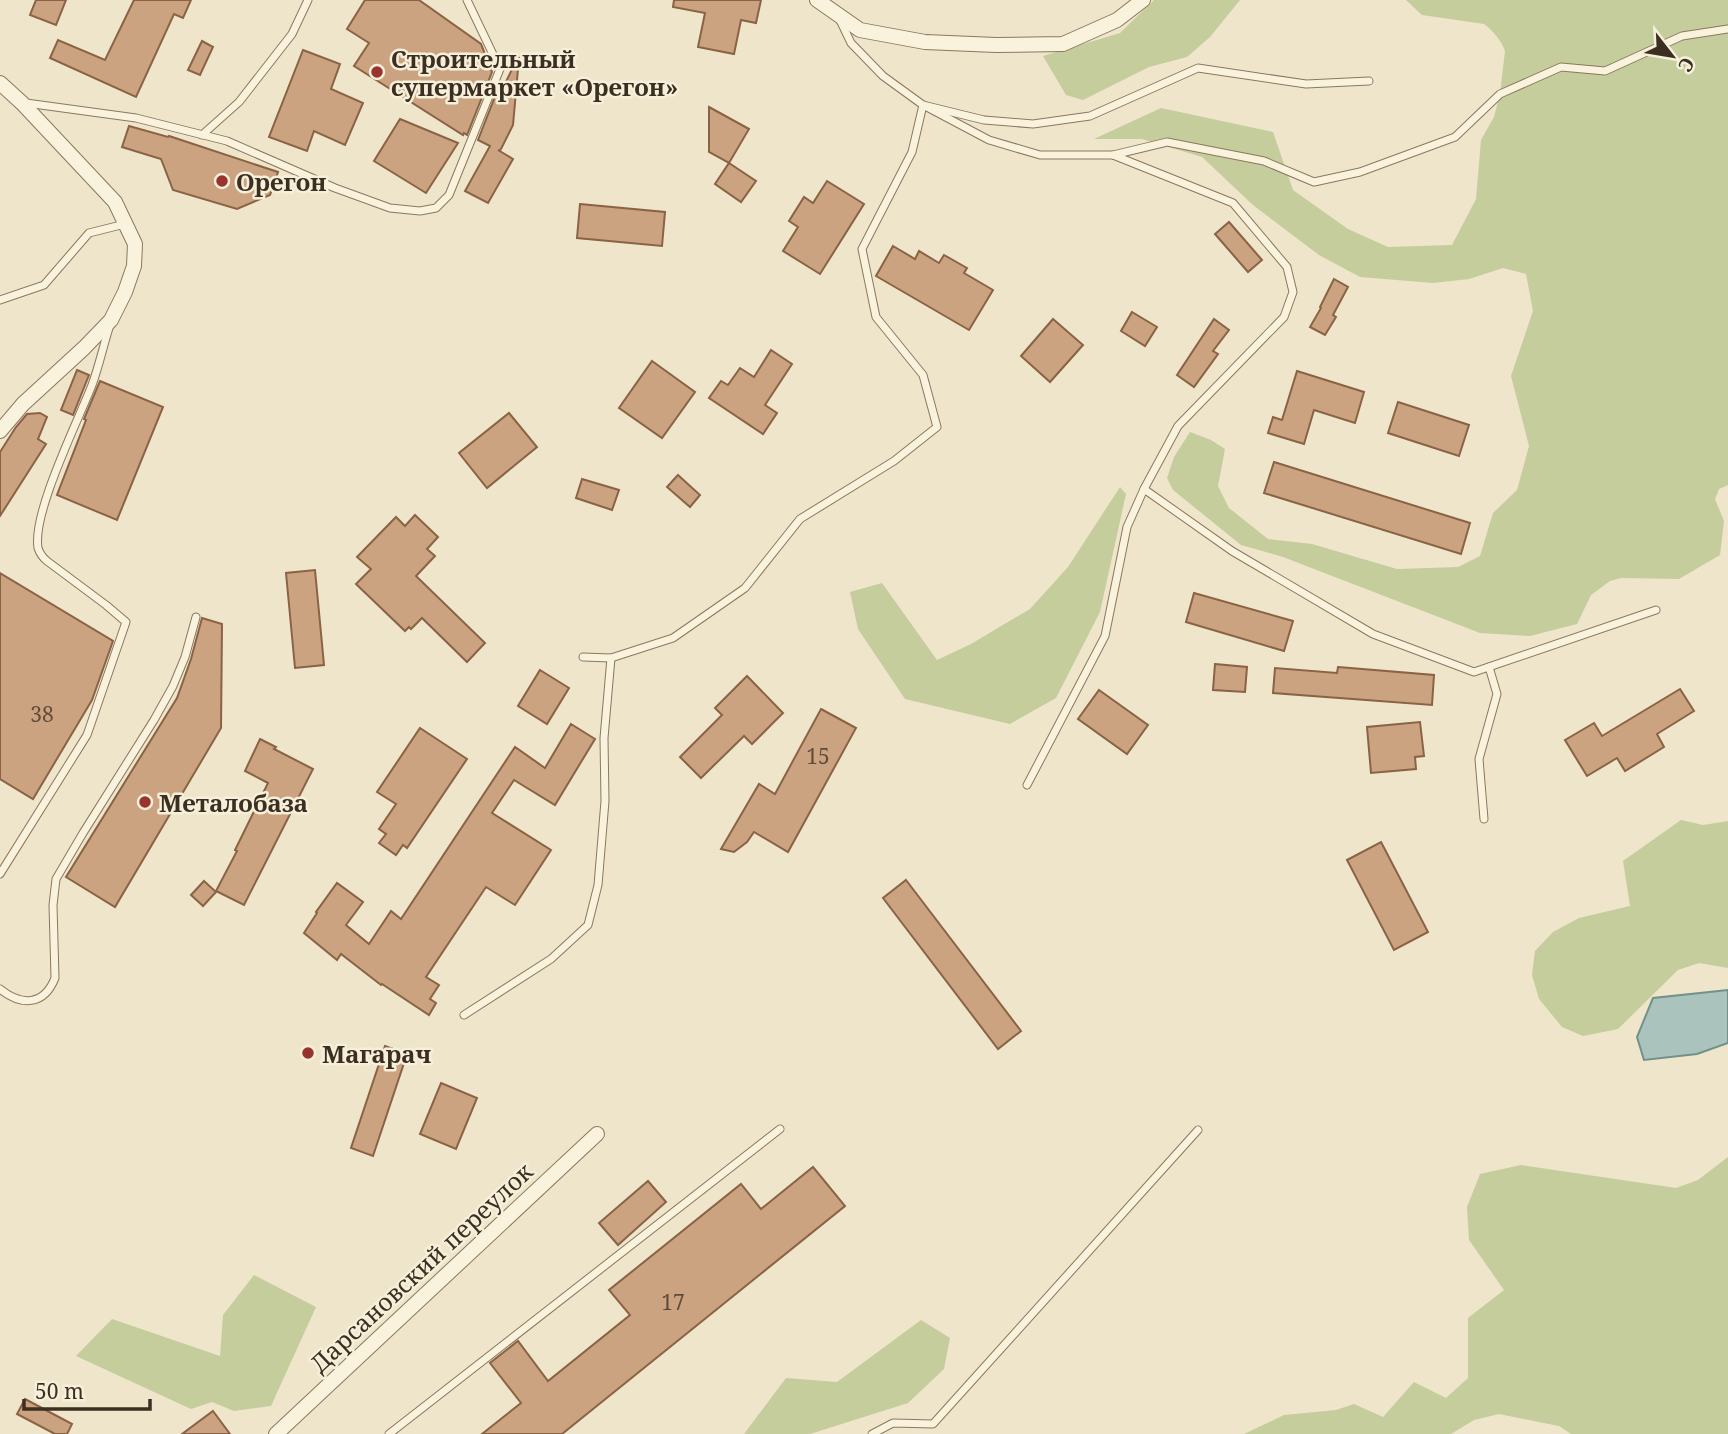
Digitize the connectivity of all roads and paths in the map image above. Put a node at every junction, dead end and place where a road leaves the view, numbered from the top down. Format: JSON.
{"nodes":[{"id":1,"x":308,"y":0,"type":"edge"},
{"id":2,"x":467,"y":0,"type":"edge"},
{"id":3,"x":817,"y":0,"type":"edge"},
{"id":4,"x":1143,"y":0,"type":"edge"},
{"id":5,"x":836,"y":13,"type":"junction"},
{"id":6,"x":1728,"y":29,"type":"edge"},
{"id":7,"x":1369,"y":81,"type":"dead end"},
{"id":8,"x":0,"y":83,"type":"edge"},
{"id":9,"x":22,"y":103,"type":"junction"},
{"id":10,"x":923,"y":105,"type":"junction"},
{"id":11,"x":202,"y":135,"type":"junction"},
{"id":12,"x":1113,"y":155,"type":"junction"},
{"id":13,"x":125,"y":224,"type":"junction"},
{"id":14,"x":0,"y":300,"type":"edge"},
{"id":15,"x":111,"y":320,"type":"junction"},
{"id":16,"x":0,"y":431,"type":"edge"},
{"id":17,"x":1144,"y":489,"type":"junction"},
{"id":18,"x":1656,"y":610,"type":"dead end"},
{"id":19,"x":196,"y":617,"type":"dead end"},
{"id":20,"x":583,"y":657,"type":"dead end"},
{"id":21,"x":611,"y":658,"type":"junction"},
{"id":22,"x":1489,"y":667,"type":"junction"},
{"id":23,"x":1027,"y":785,"type":"dead end"},
{"id":24,"x":1483,"y":819,"type":"dead end"},
{"id":25,"x":0,"y":874,"type":"edge"},
{"id":26,"x":0,"y":989,"type":"edge"},
{"id":27,"x":464,"y":1015,"type":"dead end"},
{"id":28,"x":780,"y":1129,"type":"dead end"},
{"id":29,"x":1198,"y":1130,"type":"dead end"},
{"id":30,"x":597,"y":1134,"type":"dead end"},
{"id":31,"x":276,"y":1434,"type":"edge"},
{"id":32,"x":388,"y":1434,"type":"edge"},
{"id":33,"x":872,"y":1434,"type":"edge"}],
"edges":[{"from":1,"to":11,"type":"lane"},
{"from":2,"to":11,"type":"lane"},
{"from":3,"to":5,"type":"street"},
{"from":4,"to":5,"type":"street"},
{"from":5,"to":10,"type":"lane"},
{"from":6,"to":12,"type":"lane"},
{"from":7,"to":10,"type":"lane"},
{"from":8,"to":9,"type":"street"},
{"from":9,"to":11,"type":"lane"},
{"from":9,"to":13,"type":"street"},
{"from":10,"to":12,"type":"lane"},
{"from":10,"to":21,"type":"lane"},
{"from":12,"to":17,"type":"lane"},
{"from":13,"to":14,"type":"lane"},
{"from":13,"to":15,"type":"street"},
{"from":15,"to":16,"type":"street"},
{"from":15,"to":25,"type":"lane"},
{"from":17,"to":22,"type":"lane"},
{"from":17,"to":23,"type":"lane"},
{"from":18,"to":22,"type":"lane"},
{"from":19,"to":26,"type":"lane"},
{"from":20,"to":21,"type":"lane"},
{"from":21,"to":27,"type":"lane"},
{"from":22,"to":24,"type":"lane"},
{"from":28,"to":32,"type":"lane"},
{"from":29,"to":33,"type":"lane"},
{"from":30,"to":31,"type":"street","name":"Дарсановский переулок"}]}
